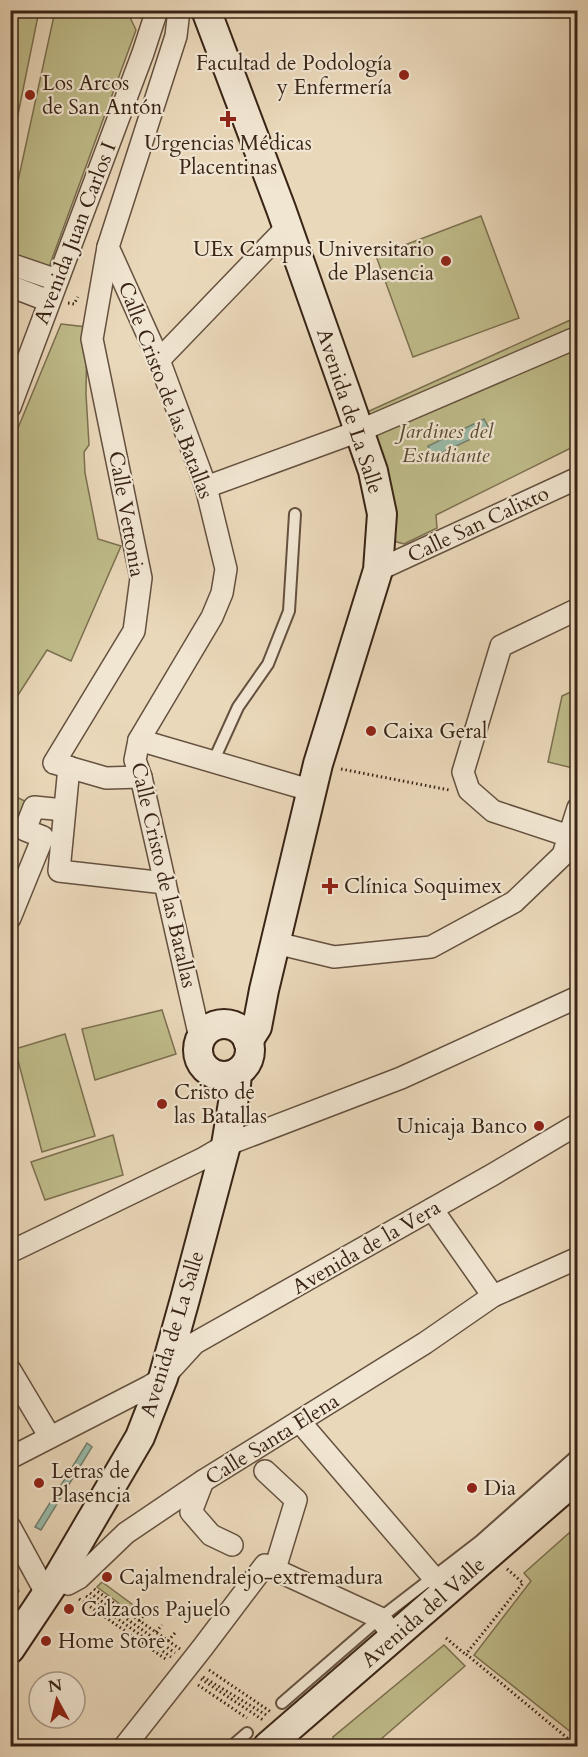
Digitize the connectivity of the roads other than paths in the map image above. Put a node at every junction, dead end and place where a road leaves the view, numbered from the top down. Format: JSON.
{"nodes":[{"id":1,"x":142,"y":10,"type":"edge"},
{"id":2,"x":156,"y":10,"type":"edge"},
{"id":3,"x":179,"y":10,"type":"edge"},
{"id":4,"x":196,"y":10,"type":"edge"},
{"id":5,"x":206,"y":10,"type":"edge"},
{"id":6,"x":220,"y":50,"type":"junction"},
{"id":7,"x":140,"y":59,"type":"junction"},
{"id":8,"x":288,"y":226,"type":"junction"},
{"id":9,"x":108,"y":247,"type":"junction"},
{"id":10,"x":10,"y":264,"type":"edge"},
{"id":11,"x":57,"y":280,"type":"junction"},
{"id":12,"x":10,"y":286,"type":"edge"},
{"id":13,"x":49,"y":301,"type":"junction"},
{"id":14,"x":578,"y":337,"type":"edge"},
{"id":15,"x":159,"y":360,"type":"junction"},
{"id":16,"x":10,"y":407,"type":"edge"},
{"id":17,"x":359,"y":431,"type":"junction"},
{"id":18,"x":578,"y":478,"type":"edge"},
{"id":19,"x":206,"y":487,"type":"junction"},
{"id":20,"x":295,"y":514,"type":"dead end"},
{"id":21,"x":378,"y":570,"type":"junction"},
{"id":22,"x":578,"y":609,"type":"edge"},
{"id":23,"x":139,"y":740,"type":"junction"},
{"id":24,"x":213,"y":762,"type":"junction"},
{"id":25,"x":62,"y":765,"type":"junction"},
{"id":26,"x":141,"y":777,"type":"junction"},
{"id":27,"x":315,"y":778,"type":"junction"},
{"id":28,"x":578,"y":808,"type":"edge"},
{"id":29,"x":64,"y":810,"type":"junction"},
{"id":30,"x":574,"y":838,"type":"edge"},
{"id":31,"x":165,"y":883,"type":"junction"},
{"id":32,"x":10,"y":918,"type":"edge"},
{"id":33,"x":276,"y":943,"type":"junction"},
{"id":34,"x":578,"y":997,"type":"edge"},
{"id":35,"x":239,"y":1033,"type":"junction"},
{"id":36,"x":201,"y":1038,"type":"junction"},
{"id":37,"x":227,"y":1075,"type":"junction"},
{"id":38,"x":578,"y":1124,"type":"edge"},
{"id":39,"x":227,"y":1135,"type":"junction"},
{"id":40,"x":432,"y":1209,"type":"junction"},
{"id":41,"x":10,"y":1252,"type":"edge"},
{"id":42,"x":578,"y":1258,"type":"edge"},
{"id":43,"x":493,"y":1296,"type":"junction"},
{"id":44,"x":10,"y":1370,"type":"edge"},
{"id":45,"x":163,"y":1378,"type":"junction"},
{"id":46,"x":300,"y":1422,"type":"junction"},
{"id":47,"x":50,"y":1437,"type":"junction"},
{"id":48,"x":578,"y":1454,"type":"edge"},
{"id":49,"x":10,"y":1458,"type":"edge"},
{"id":50,"x":266,"y":1471,"type":"dead end"},
{"id":51,"x":578,"y":1477,"type":"edge"},
{"id":52,"x":203,"y":1481,"type":"junction"},
{"id":53,"x":578,"y":1491,"type":"edge"},
{"id":54,"x":10,"y":1527,"type":"edge"},
{"id":55,"x":232,"y":1545,"type":"dead end"},
{"id":56,"x":270,"y":1567,"type":"junction"},
{"id":57,"x":442,"y":1583,"type":"junction"},
{"id":58,"x":67,"y":1588,"type":"junction"},
{"id":59,"x":387,"y":1628,"type":"junction"},
{"id":60,"x":10,"y":1649,"type":"edge"},
{"id":61,"x":282,"y":1703,"type":"dead end"},
{"id":62,"x":270,"y":1736,"type":"edge"},
{"id":63,"x":125,"y":1746,"type":"edge"},
{"id":64,"x":232,"y":1746,"type":"edge"}],
"edges":[{"from":1,"to":7,"type":"street","name":"Avenida Juan Carlos I"},
{"from":2,"to":7,"type":"street","name":"Avenida Juan Carlos I"},
{"from":3,"to":9,"type":"street"},
{"from":4,"to":6,"type":"street","name":"Avenida de La Salle"},
{"from":5,"to":6,"type":"main road","name":"Avenida de La Salle"},
{"from":6,"to":8,"type":"main road","name":"Avenida de La Salle"},
{"from":7,"to":11,"type":"street","name":"Avenida Juan Carlos I"},
{"from":8,"to":15,"type":"street"},
{"from":8,"to":17,"type":"main road","name":"Avenida de La Salle"},
{"from":9,"to":15,"type":"street","name":"Calle Cristo de las Batallas"},
{"from":9,"to":25,"type":"street","name":"Calle Vettonia"},
{"from":10,"to":11,"type":"street"},
{"from":11,"to":13,"type":"street","name":"Avenida Juan Carlos I"},
{"from":12,"to":13,"type":"street"},
{"from":13,"to":16,"type":"street","name":"Avenida Juan Carlos I"},
{"from":14,"to":17,"type":"street"},
{"from":15,"to":19,"type":"street","name":"Calle Cristo de las Batallas"},
{"from":17,"to":19,"type":"street"},
{"from":17,"to":21,"type":"main road","name":"Avenida de La Salle"},
{"from":18,"to":21,"type":"street","name":"Calle San Calixto"},
{"from":19,"to":23,"type":"street","name":"Calle Cristo de las Batallas"},
{"from":20,"to":24,"type":"lane"},
{"from":21,"to":27,"type":"main road","name":"Avenida de La Salle"},
{"from":22,"to":30,"type":"street"},
{"from":23,"to":24,"type":"street"},
{"from":23,"to":26,"type":"street","name":"Calle Cristo de las Batallas"},
{"from":24,"to":27,"type":"street"},
{"from":25,"to":26,"type":"street"},
{"from":25,"to":29,"type":"street"},
{"from":26,"to":31,"type":"street","name":"Calle Cristo de las Batallas"},
{"from":27,"to":33,"type":"main road","name":"Avenida de La Salle"},
{"from":28,"to":30,"type":"street"},
{"from":29,"to":31,"type":"street"},
{"from":29,"to":32,"type":"street"},
{"from":30,"to":33,"type":"street"},
{"from":31,"to":36,"type":"street","name":"Calle Cristo de las Batallas"},
{"from":33,"to":35,"type":"main road","name":"Avenida de La Salle"},
{"from":34,"to":39,"type":"street"},
{"from":35,"to":36,"type":"main road"},
{"from":35,"to":37,"type":"main road"},
{"from":36,"to":37,"type":"main road"},
{"from":37,"to":39,"type":"main road","name":"Avenida de La Salle"},
{"from":38,"to":40,"type":"street","name":"Avenida de la Vera"},
{"from":39,"to":41,"type":"street"},
{"from":39,"to":45,"type":"main road","name":"Avenida de La Salle"},
{"from":40,"to":43,"type":"street"},
{"from":40,"to":45,"type":"street","name":"Avenida de la Vera"},
{"from":42,"to":43,"type":"street","name":"Calle Santa Elena"},
{"from":43,"to":46,"type":"street","name":"Calle Santa Elena"},
{"from":44,"to":47,"type":"street"},
{"from":45,"to":47,"type":"street","name":"Avenida de la Vera"},
{"from":45,"to":58,"type":"main road","name":"Avenida de La Salle"},
{"from":46,"to":52,"type":"street","name":"Calle Santa Elena"},
{"from":46,"to":57,"type":"street"},
{"from":47,"to":49,"type":"street","name":"Avenida de la Vera"},
{"from":48,"to":57,"type":"lane","name":"Avenida del Valle"},
{"from":50,"to":56,"type":"street"},
{"from":51,"to":57,"type":"main road","name":"Avenida del Valle"},
{"from":52,"to":55,"type":"street"},
{"from":52,"to":58,"type":"street","name":"Calle Santa Elena"},
{"from":53,"to":62,"type":"main road","name":"Avenida del Valle"},
{"from":54,"to":58,"type":"street"},
{"from":56,"to":59,"type":"street"},
{"from":56,"to":63,"type":"street"},
{"from":57,"to":59,"type":"main road","name":"Avenida del Valle"},
{"from":58,"to":60,"type":"main road","name":"Avenida de La Salle"},
{"from":59,"to":61,"type":"lane","name":"Avenida del Valle"},
{"from":59,"to":62,"type":"main road","name":"Avenida del Valle"},
{"from":62,"to":64,"type":"lane","name":"Avenida del Valle"}]}
